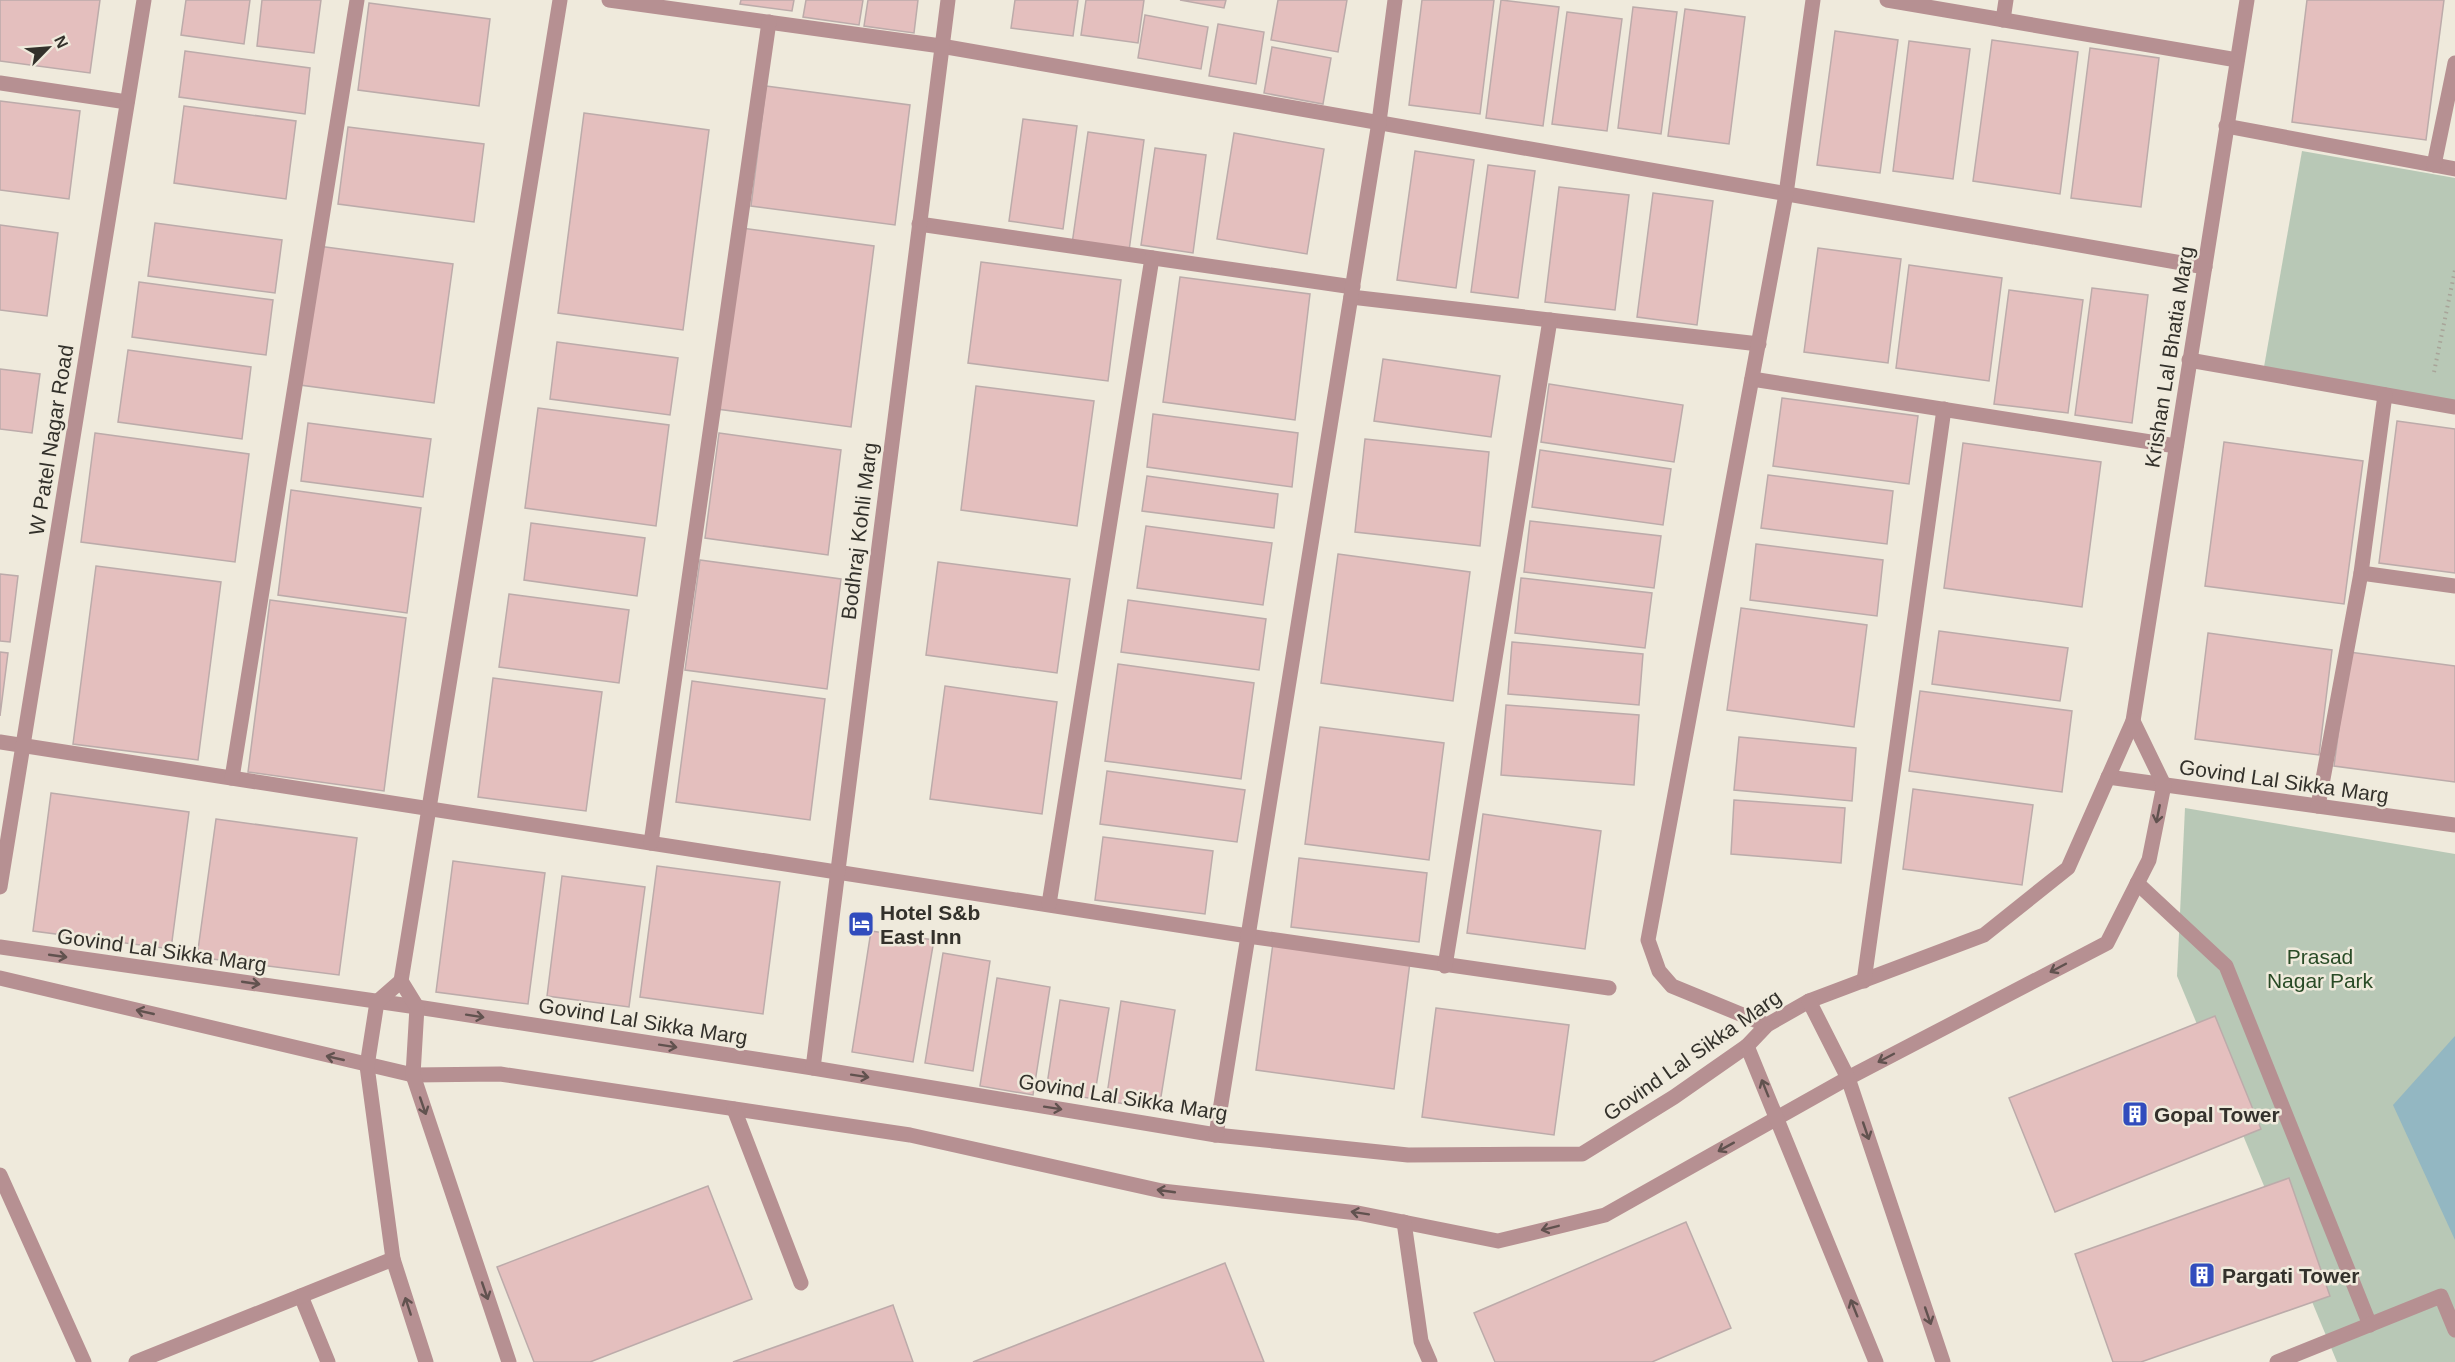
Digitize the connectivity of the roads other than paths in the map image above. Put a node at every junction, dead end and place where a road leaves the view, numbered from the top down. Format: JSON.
{"nodes":[{"id":1,"x":144,"y":0,"type":"edge"},
{"id":2,"x":357,"y":0,"type":"edge"},
{"id":3,"x":560,"y":0,"type":"edge"},
{"id":4,"x":609,"y":0,"type":"edge"},
{"id":5,"x":948,"y":0,"type":"edge"},
{"id":6,"x":1395,"y":0,"type":"edge"},
{"id":7,"x":1813,"y":0,"type":"edge"},
{"id":8,"x":1887,"y":0,"type":"edge"},
{"id":9,"x":2006,"y":0,"type":"edge"},
{"id":10,"x":2247,"y":0,"type":"edge"},
{"id":11,"x":2003,"y":20,"type":"junction"},
{"id":12,"x":769,"y":22,"type":"junction"},
{"id":13,"x":941,"y":46,"type":"junction"},
{"id":14,"x":2237,"y":60,"type":"junction"},
{"id":15,"x":2455,"y":63,"type":"edge"},
{"id":16,"x":0,"y":83,"type":"edge"},
{"id":17,"x":127,"y":102,"type":"junction"},
{"id":18,"x":1379,"y":122,"type":"junction"},
{"id":19,"x":2226,"y":126,"type":"junction"},
{"id":20,"x":2434,"y":165,"type":"junction"},
{"id":21,"x":2455,"y":170,"type":"edge"},
{"id":22,"x":1786,"y":194,"type":"junction"},
{"id":23,"x":919,"y":224,"type":"junction"},
{"id":24,"x":1152,"y":258,"type":"junction"},
{"id":25,"x":2205,"y":267,"type":"junction"},
{"id":26,"x":1352,"y":292,"type":"junction"},
{"id":27,"x":1550,"y":320,"type":"junction"},
{"id":28,"x":1759,"y":344,"type":"junction"},
{"id":29,"x":2189,"y":360,"type":"junction"},
{"id":30,"x":1752,"y":379,"type":"junction"},
{"id":31,"x":2385,"y":395,"type":"junction"},
{"id":32,"x":2455,"y":407,"type":"edge"},
{"id":33,"x":1944,"y":409,"type":"junction"},
{"id":34,"x":2176,"y":446,"type":"junction"},
{"id":35,"x":2361,"y":573,"type":"junction"},
{"id":36,"x":2455,"y":586,"type":"edge"},
{"id":37,"x":2133,"y":721,"type":"junction"},
{"id":38,"x":0,"y":742,"type":"edge"},
{"id":39,"x":23,"y":745,"type":"junction"},
{"id":40,"x":2108,"y":777,"type":"junction"},
{"id":41,"x":232,"y":778,"type":"junction"},
{"id":42,"x":2164,"y":785,"type":"junction"},
{"id":43,"x":2318,"y":806,"type":"junction"},
{"id":44,"x":428,"y":810,"type":"junction"},
{"id":45,"x":2455,"y":825,"type":"edge"},
{"id":46,"x":651,"y":843,"type":"junction"},
{"id":47,"x":837,"y":870,"type":"junction"},
{"id":48,"x":2137,"y":883,"type":"junction"},
{"id":49,"x":0,"y":887,"type":"edge"},
{"id":50,"x":1049,"y":904,"type":"junction"},
{"id":51,"x":1248,"y":936,"type":"junction"},
{"id":52,"x":0,"y":947,"type":"edge"},
{"id":53,"x":1445,"y":966,"type":"junction"},
{"id":54,"x":0,"y":978,"type":"edge"},
{"id":55,"x":402,"y":981,"type":"junction"},
{"id":56,"x":1864,"y":981,"type":"junction"},
{"id":57,"x":1609,"y":988,"type":"dead end"},
{"id":58,"x":1809,"y":1001,"type":"junction"},
{"id":59,"x":377,"y":1002,"type":"junction"},
{"id":60,"x":417,"y":1007,"type":"junction"},
{"id":61,"x":1767,"y":1025,"type":"junction"},
{"id":62,"x":1748,"y":1046,"type":"junction"},
{"id":63,"x":367,"y":1066,"type":"junction"},
{"id":64,"x":813,"y":1068,"type":"junction"},
{"id":65,"x":413,"y":1075,"type":"junction"},
{"id":66,"x":1848,"y":1078,"type":"junction"},
{"id":67,"x":734,"y":1109,"type":"junction"},
{"id":68,"x":1778,"y":1119,"type":"junction"},
{"id":69,"x":1216,"y":1134,"type":"junction"},
{"id":70,"x":0,"y":1175,"type":"edge"},
{"id":71,"x":1404,"y":1222,"type":"junction"},
{"id":72,"x":393,"y":1259,"type":"junction"},
{"id":73,"x":801,"y":1283,"type":"dead end"},
{"id":74,"x":301,"y":1296,"type":"junction"},
{"id":75,"x":2370,"y":1324,"type":"junction"},
{"id":76,"x":2455,"y":1330,"type":"edge"},
{"id":77,"x":84,"y":1362,"type":"edge"},
{"id":78,"x":136,"y":1362,"type":"edge"},
{"id":79,"x":328,"y":1362,"type":"edge"},
{"id":80,"x":426,"y":1362,"type":"edge"},
{"id":81,"x":509,"y":1362,"type":"edge"},
{"id":82,"x":1430,"y":1362,"type":"edge"},
{"id":83,"x":1876,"y":1362,"type":"edge"},
{"id":84,"x":1943,"y":1362,"type":"edge"},
{"id":85,"x":2277,"y":1362,"type":"edge"}],
"edges":[{"from":1,"to":17,"type":"street","name":"W Patel Nagar Road"},
{"from":2,"to":41,"type":"street"},
{"from":3,"to":44,"type":"street"},
{"from":4,"to":12,"type":"street"},
{"from":5,"to":13,"type":"street","name":"Bodhraj Kohli Marg"},
{"from":6,"to":18,"type":"street"},
{"from":7,"to":22,"type":"street"},
{"from":8,"to":11,"type":"street"},
{"from":9,"to":11,"type":"street"},
{"from":10,"to":14,"type":"street","name":"Krishan Lal Bhatia Marg"},
{"from":11,"to":14,"type":"street"},
{"from":12,"to":13,"type":"street"},
{"from":12,"to":46,"type":"street"},
{"from":13,"to":18,"type":"street"},
{"from":13,"to":23,"type":"street","name":"Bodhraj Kohli Marg"},
{"from":14,"to":19,"type":"street","name":"Krishan Lal Bhatia Marg"},
{"from":15,"to":20,"type":"street"},
{"from":16,"to":17,"type":"street"},
{"from":17,"to":39,"type":"street","name":"W Patel Nagar Road"},
{"from":18,"to":22,"type":"street"},
{"from":18,"to":26,"type":"street"},
{"from":19,"to":20,"type":"street"},
{"from":19,"to":25,"type":"street","name":"Krishan Lal Bhatia Marg"},
{"from":20,"to":21,"type":"street"},
{"from":22,"to":25,"type":"street"},
{"from":22,"to":28,"type":"street"},
{"from":23,"to":24,"type":"street"},
{"from":23,"to":47,"type":"street","name":"Bodhraj Kohli Marg"},
{"from":24,"to":26,"type":"street"},
{"from":24,"to":50,"type":"street"},
{"from":25,"to":29,"type":"street","name":"Krishan Lal Bhatia Marg"},
{"from":26,"to":27,"type":"street"},
{"from":26,"to":51,"type":"street"},
{"from":27,"to":28,"type":"street"},
{"from":27,"to":53,"type":"street"},
{"from":28,"to":30,"type":"street"},
{"from":29,"to":31,"type":"street"},
{"from":29,"to":34,"type":"street","name":"Krishan Lal Bhatia Marg"},
{"from":30,"to":33,"type":"street"},
{"from":30,"to":61,"type":"street"},
{"from":31,"to":32,"type":"street"},
{"from":31,"to":35,"type":"street"},
{"from":33,"to":34,"type":"street"},
{"from":33,"to":56,"type":"street"},
{"from":34,"to":37,"type":"street","name":"Krishan Lal Bhatia Marg"},
{"from":35,"to":36,"type":"street"},
{"from":35,"to":43,"type":"street"},
{"from":37,"to":40,"type":"street","name":"Govind Lal Sikka Marg"},
{"from":37,"to":42,"type":"street"},
{"from":38,"to":39,"type":"street"},
{"from":39,"to":41,"type":"street"},
{"from":39,"to":49,"type":"street","name":"W Patel Nagar Road"},
{"from":40,"to":42,"type":"street","name":"Govind Lal Sikka Marg"},
{"from":40,"to":56,"type":"street","name":"Govind Lal Sikka Marg"},
{"from":41,"to":44,"type":"street"},
{"from":42,"to":43,"type":"street","name":"Govind Lal Sikka Marg"},
{"from":42,"to":48,"type":"street","one_way":true},
{"from":43,"to":45,"type":"street","name":"Govind Lal Sikka Marg"},
{"from":44,"to":46,"type":"street"},
{"from":44,"to":55,"type":"street"},
{"from":46,"to":47,"type":"street"},
{"from":47,"to":50,"type":"street"},
{"from":47,"to":64,"type":"street","name":"Bodhraj Kohli Marg"},
{"from":48,"to":66,"type":"street","one_way":true},
{"from":48,"to":75,"type":"street"},
{"from":50,"to":51,"type":"street"},
{"from":51,"to":53,"type":"street"},
{"from":51,"to":69,"type":"street"},
{"from":52,"to":59,"type":"street","name":"Govind Lal Sikka Marg","one_way":true},
{"from":53,"to":57,"type":"street"},
{"from":63,"to":54,"type":"street","one_way":true},
{"from":55,"to":59,"type":"street"},
{"from":55,"to":60,"type":"street"},
{"from":56,"to":58,"type":"street","name":"Govind Lal Sikka Marg"},
{"from":58,"to":61,"type":"street","name":"Govind Lal Sikka Marg"},
{"from":58,"to":66,"type":"street"},
{"from":59,"to":60,"type":"street","name":"Govind Lal Sikka Marg"},
{"from":59,"to":63,"type":"street"},
{"from":60,"to":64,"type":"street","name":"Govind Lal Sikka Marg","one_way":true},
{"from":60,"to":65,"type":"street"},
{"from":61,"to":62,"type":"street","name":"Govind Lal Sikka Marg"},
{"from":68,"to":62,"type":"street","one_way":true},
{"from":62,"to":69,"type":"street","name":"Govind Lal Sikka Marg"},
{"from":63,"to":65,"type":"street"},
{"from":63,"to":72,"type":"street"},
{"from":64,"to":69,"type":"street","name":"Govind Lal Sikka Marg","one_way":true},
{"from":65,"to":67,"type":"street"},
{"from":65,"to":81,"type":"street","one_way":true},
{"from":66,"to":68,"type":"street"},
{"from":66,"to":84,"type":"street","one_way":true},
{"from":71,"to":67,"type":"street","one_way":true},
{"from":67,"to":73,"type":"street"},
{"from":68,"to":71,"type":"street","one_way":true},
{"from":83,"to":68,"type":"street","one_way":true},
{"from":70,"to":77,"type":"street"},
{"from":71,"to":82,"type":"street"},
{"from":72,"to":74,"type":"street"},
{"from":80,"to":72,"type":"street","one_way":true},
{"from":74,"to":78,"type":"street"},
{"from":74,"to":79,"type":"street"},
{"from":75,"to":76,"type":"street"},
{"from":75,"to":85,"type":"street"}]}
